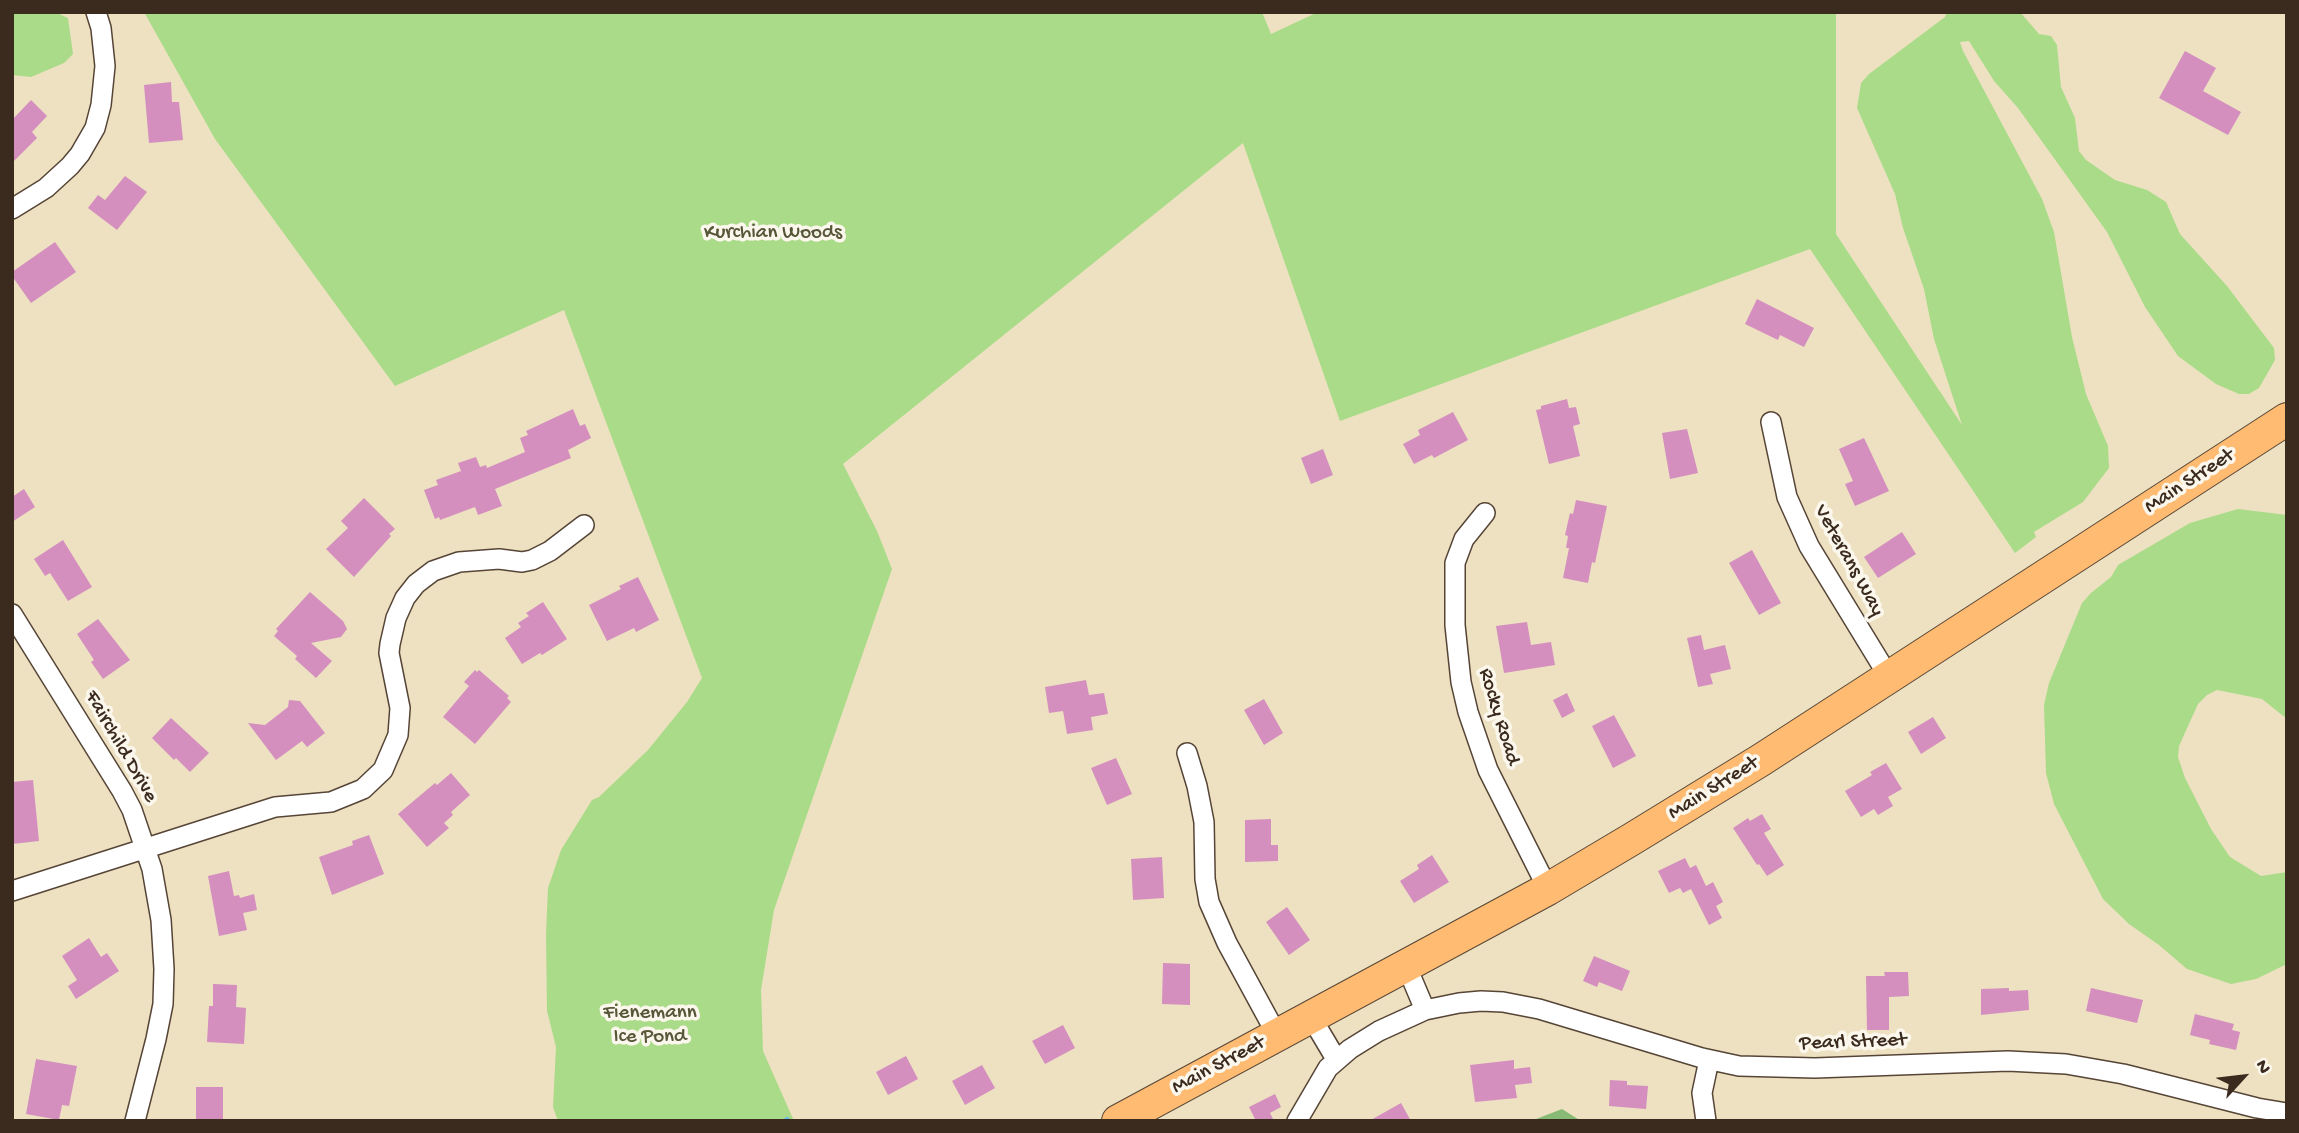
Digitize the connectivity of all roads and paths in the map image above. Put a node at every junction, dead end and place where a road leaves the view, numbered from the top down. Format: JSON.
{"nodes":[{"id":1,"x":96,"y":12,"type":"edge"},
{"id":2,"x":12,"y":209,"type":"edge"},
{"id":3,"x":2287,"y":419,"type":"edge"},
{"id":4,"x":1771,"y":422,"type":"dead end"},
{"id":5,"x":1485,"y":513,"type":"dead end"},
{"id":6,"x":584,"y":525,"type":"dead end"},
{"id":7,"x":12,"y":614,"type":"edge"},
{"id":8,"x":1889,"y":677,"type":"junction"},
{"id":9,"x":1187,"y":753,"type":"dead end"},
{"id":10,"x":145,"y":848,"type":"junction"},
{"id":11,"x":1548,"y":889,"type":"junction"},
{"id":12,"x":12,"y":891,"type":"edge"},
{"id":13,"x":1406,"y":965,"type":"junction"},
{"id":14,"x":1425,"y":1010,"type":"junction"},
{"id":15,"x":1311,"y":1017,"type":"junction"},
{"id":16,"x":1276,"y":1035,"type":"junction"},
{"id":17,"x":1336,"y":1059,"type":"junction"},
{"id":18,"x":1709,"y":1060,"type":"junction"},
{"id":19,"x":2287,"y":1113,"type":"edge"},
{"id":20,"x":135,"y":1121,"type":"edge"},
{"id":21,"x":1118,"y":1121,"type":"edge"},
{"id":22,"x":1297,"y":1121,"type":"edge"},
{"id":23,"x":1706,"y":1121,"type":"edge"}],
"edges":[{"from":1,"to":2,"type":"street"},
{"from":3,"to":8,"type":"main road","name":"Main Street"},
{"from":4,"to":8,"type":"street","name":"Veterans Way"},
{"from":5,"to":11,"type":"street","name":"Rocky Road"},
{"from":6,"to":10,"type":"street"},
{"from":7,"to":10,"type":"street","name":"Fairchild Drive"},
{"from":8,"to":11,"type":"main road","name":"Main Street"},
{"from":9,"to":16,"type":"street"},
{"from":10,"to":12,"type":"street"},
{"from":10,"to":20,"type":"street","name":"Fairchild Drive"},
{"from":11,"to":13,"type":"main road","name":"Main Street"},
{"from":13,"to":14,"type":"street"},
{"from":13,"to":15,"type":"main road","name":"Main Street"},
{"from":14,"to":17,"type":"street","name":"Pearl Street"},
{"from":14,"to":18,"type":"street","name":"Pearl Street"},
{"from":15,"to":16,"type":"main road","name":"Main Street"},
{"from":15,"to":17,"type":"street"},
{"from":16,"to":21,"type":"main road","name":"Main Street"},
{"from":17,"to":22,"type":"street","name":"Pearl Street"},
{"from":18,"to":19,"type":"street","name":"Pearl Street"},
{"from":18,"to":23,"type":"street"}]}
